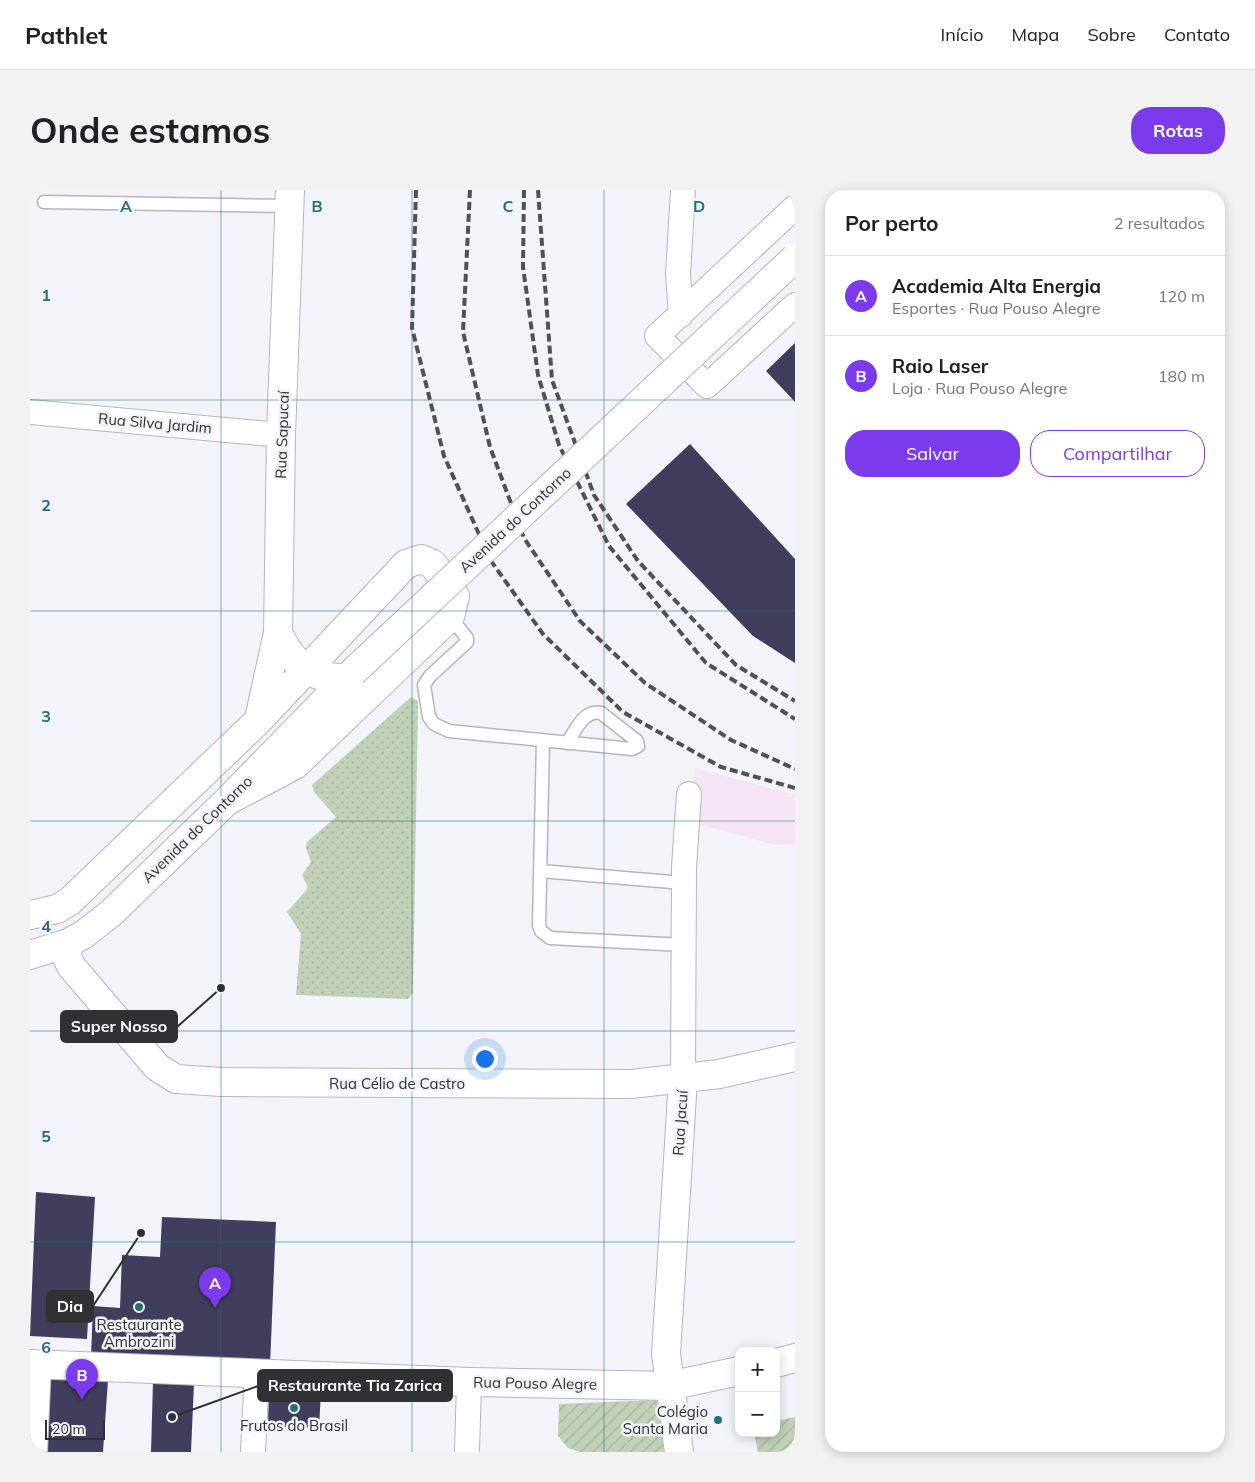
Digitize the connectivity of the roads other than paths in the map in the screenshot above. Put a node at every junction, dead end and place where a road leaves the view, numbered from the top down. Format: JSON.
{"nodes":[{"id":1,"x":683,"y":190,"type":"edge"},
{"id":2,"x":290,"y":198,"type":"edge"},
{"id":3,"x":44,"y":202,"type":"dead end"},
{"id":4,"x":795,"y":207,"type":"edge"},
{"id":5,"x":795,"y":258,"type":"edge"},
{"id":6,"x":795,"y":305,"type":"edge"},
{"id":7,"x":681,"y":315,"type":"junction"},
{"id":8,"x":30,"y":412,"type":"edge"},
{"id":9,"x":281,"y":435,"type":"junction"},
{"id":10,"x":450,"y":617,"type":"junction"},
{"id":11,"x":278,"y":634,"type":"junction"},
{"id":12,"x":306,"y":669,"type":"junction"},
{"id":13,"x":350,"y":675,"type":"junction"},
{"id":14,"x":259,"y":720,"type":"junction"},
{"id":15,"x":544,"y":740,"type":"junction"},
{"id":16,"x":567,"y":743,"type":"junction"},
{"id":17,"x":689,"y":794,"type":"dead end"},
{"id":18,"x":227,"y":801,"type":"junction"},
{"id":19,"x":540,"y":870,"type":"junction"},
{"id":20,"x":684,"y":883,"type":"junction"},
{"id":21,"x":30,"y":914,"type":"edge"},
{"id":22,"x":68,"y":943,"type":"junction"},
{"id":23,"x":683,"y":945,"type":"junction"},
{"id":24,"x":30,"y":955,"type":"edge"},
{"id":25,"x":795,"y":1057,"type":"edge"},
{"id":26,"x":683,"y":1079,"type":"junction"},
{"id":27,"x":795,"y":1358,"type":"edge"},
{"id":28,"x":780,"y":1361,"type":"edge"},
{"id":29,"x":34,"y":1364,"type":"edge"},
{"id":30,"x":257,"y":1372,"type":"junction"},
{"id":31,"x":735,"y":1372,"type":"edge"},
{"id":32,"x":469,"y":1382,"type":"junction"},
{"id":33,"x":669,"y":1386,"type":"junction"},
{"id":34,"x":35,"y":1452,"type":"edge"},
{"id":35,"x":253,"y":1452,"type":"edge"},
{"id":36,"x":467,"y":1452,"type":"edge"},
{"id":37,"x":679,"y":1452,"type":"edge"}],
"edges":[{"from":1,"to":7,"type":"street"},
{"from":2,"to":3,"type":"lane"},
{"from":2,"to":9,"type":"street","name":"Rua Sapucaí"},
{"from":4,"to":7,"type":"street"},
{"from":5,"to":13,"type":"street","name":"Avenida do Contorno","bridge":true},
{"from":6,"to":7,"type":"street"},
{"from":8,"to":9,"type":"street","name":"Rua Silva Jardim"},
{"from":9,"to":11,"type":"street","name":"Rua Sapucaí"},
{"from":10,"to":12,"type":"street"},
{"from":10,"to":15,"type":"lane"},
{"from":10,"to":18,"type":"street"},
{"from":11,"to":12,"type":"street","name":"Rua Sapucaí"},
{"from":11,"to":14,"type":"street"},
{"from":12,"to":13,"type":"street"},
{"from":12,"to":14,"type":"street"},
{"from":13,"to":18,"type":"street","name":"Avenida do Contorno"},
{"from":14,"to":21,"type":"street"},
{"from":15,"to":16,"type":"lane"},
{"from":15,"to":19,"type":"lane"},
{"from":16,"to":16,"type":"lane"},
{"from":17,"to":20,"type":"street","name":"Rua Jacuí"},
{"from":18,"to":22,"type":"street","name":"Avenida do Contorno"},
{"from":19,"to":20,"type":"lane"},
{"from":19,"to":23,"type":"lane"},
{"from":20,"to":23,"type":"street","name":"Rua Jacuí"},
{"from":22,"to":24,"type":"street","name":"Avenida do Contorno"},
{"from":22,"to":26,"type":"street","name":"Rua Célio de Castro"},
{"from":23,"to":26,"type":"street","name":"Rua Jacuí"},
{"from":25,"to":26,"type":"street","name":"Rua Célio de Castro"},
{"from":26,"to":33,"type":"street","name":"Rua Jacuí"},
{"from":27,"to":28,"type":"street"},
{"from":29,"to":30,"type":"street","name":"Rua Pouso Alegre"},
{"from":29,"to":34,"type":"street"},
{"from":30,"to":32,"type":"street","name":"Rua Pouso Alegre"},
{"from":30,"to":35,"type":"street"},
{"from":31,"to":33,"type":"street","name":"Rua Pouso Alegre"},
{"from":32,"to":33,"type":"street","name":"Rua Pouso Alegre"},
{"from":32,"to":36,"type":"street"},
{"from":33,"to":37,"type":"street","name":"Rua Jacuí"}]}
